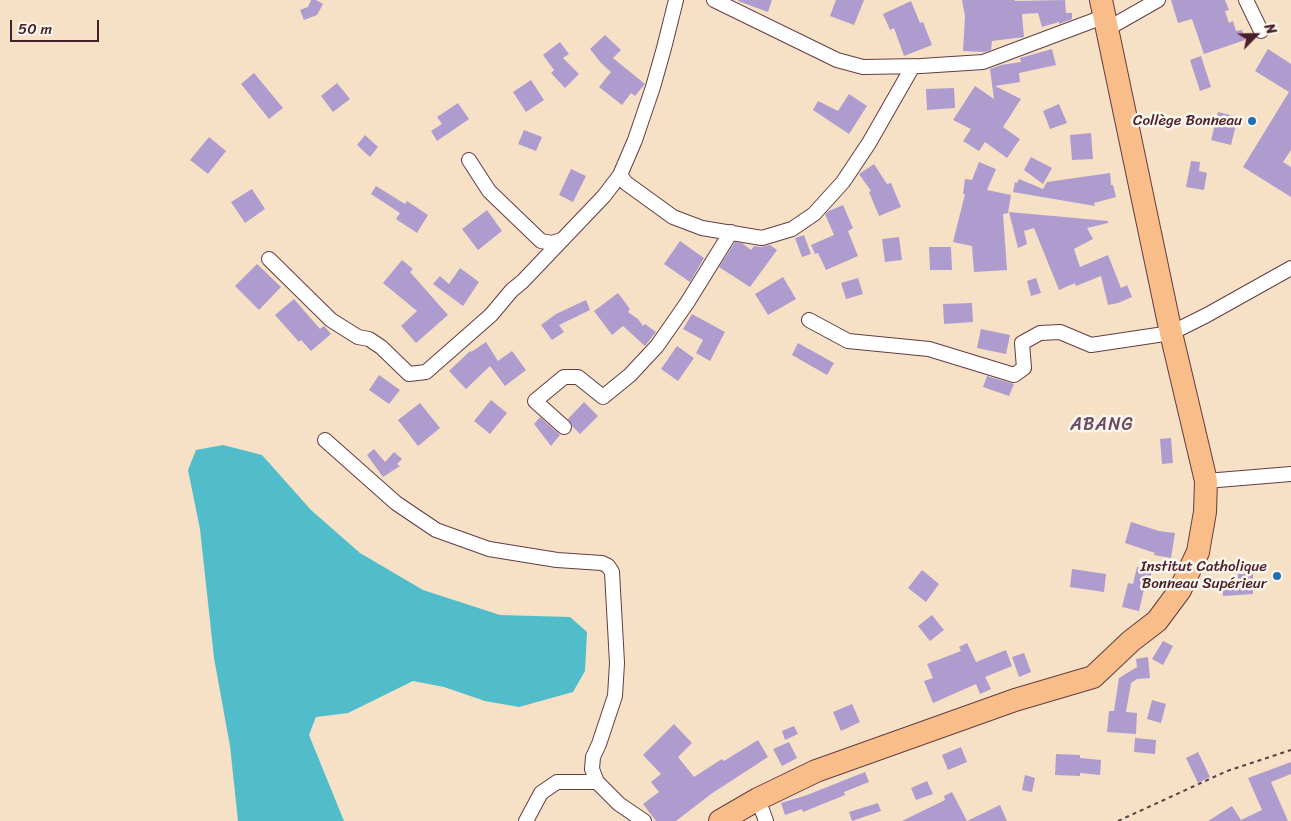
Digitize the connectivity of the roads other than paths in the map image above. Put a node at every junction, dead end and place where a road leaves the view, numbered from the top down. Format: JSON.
{"nodes":[{"id":1,"x":676,"y":0,"type":"edge"},
{"id":2,"x":714,"y":0,"type":"edge"},
{"id":3,"x":1158,"y":0,"type":"edge"},
{"id":4,"x":1246,"y":0,"type":"edge"},
{"id":5,"x":1104,"y":15,"type":"edge"},
{"id":6,"x":1261,"y":31,"type":"dead end"},
{"id":7,"x":913,"y":66,"type":"junction"},
{"id":8,"x":469,"y":160,"type":"dead end"},
{"id":9,"x":620,"y":175,"type":"junction"},
{"id":10,"x":731,"y":232,"type":"junction"},
{"id":11,"x":561,"y":240,"type":"junction"},
{"id":12,"x":269,"y":259,"type":"dead end"},
{"id":13,"x":1291,"y":268,"type":"edge"},
{"id":14,"x":809,"y":320,"type":"dead end"},
{"id":15,"x":1171,"y":333,"type":"junction"},
{"id":16,"x":564,"y":427,"type":"dead end"},
{"id":17,"x":325,"y":440,"type":"dead end"},
{"id":18,"x":1291,"y":474,"type":"edge"},
{"id":19,"x":1206,"y":481,"type":"junction"},
{"id":20,"x":597,"y":782,"type":"junction"},
{"id":21,"x":758,"y":799,"type":"junction"},
{"id":22,"x":526,"y":821,"type":"edge"},
{"id":23,"x":644,"y":821,"type":"edge"},
{"id":24,"x":720,"y":821,"type":"edge"},
{"id":25,"x":766,"y":821,"type":"edge"}],
"edges":[{"from":1,"to":9,"type":"street"},
{"from":2,"to":7,"type":"street"},
{"from":3,"to":5,"type":"street"},
{"from":4,"to":6,"type":"street"},
{"from":5,"to":7,"type":"street"},
{"from":5,"to":15,"type":"main road"},
{"from":7,"to":10,"type":"street"},
{"from":8,"to":11,"type":"street"},
{"from":9,"to":10,"type":"street"},
{"from":9,"to":11,"type":"street"},
{"from":10,"to":16,"type":"street"},
{"from":11,"to":12,"type":"street"},
{"from":13,"to":15,"type":"street"},
{"from":14,"to":15,"type":"street"},
{"from":15,"to":19,"type":"main road"},
{"from":17,"to":20,"type":"street"},
{"from":18,"to":19,"type":"street"},
{"from":19,"to":21,"type":"main road"},
{"from":20,"to":22,"type":"street"},
{"from":20,"to":23,"type":"street"},
{"from":21,"to":24,"type":"main road"},
{"from":21,"to":25,"type":"street"}]}
